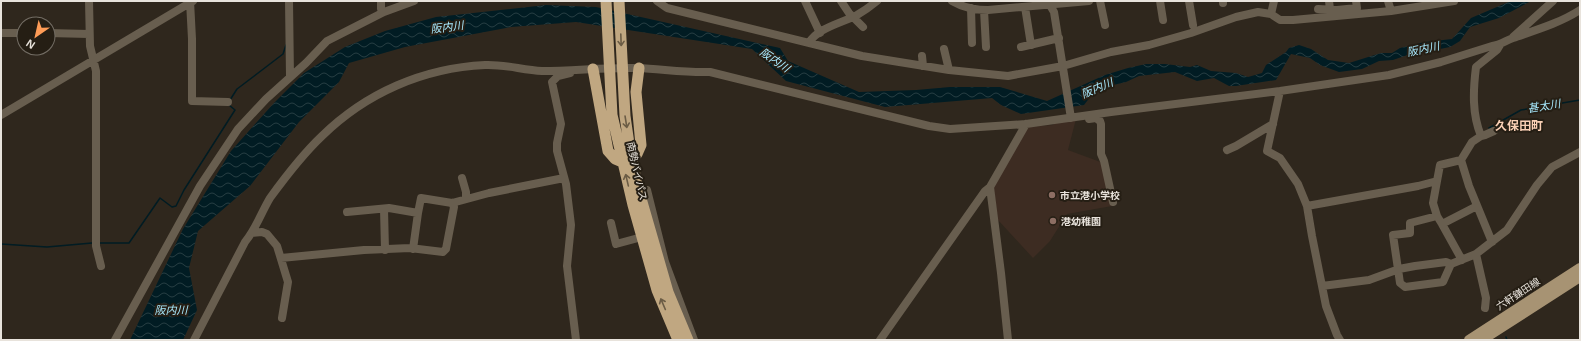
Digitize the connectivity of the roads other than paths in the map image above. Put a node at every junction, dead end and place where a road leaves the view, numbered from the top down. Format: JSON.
{"nodes":[{"id":1,"x":89,"y":1,"type":"edge"},
{"id":2,"x":289,"y":1,"type":"edge"},
{"id":3,"x":381,"y":1,"type":"edge"},
{"id":4,"x":414,"y":1,"type":"edge"},
{"id":5,"x":606,"y":1,"type":"edge"},
{"id":6,"x":619,"y":1,"type":"edge"},
{"id":7,"x":657,"y":1,"type":"edge"},
{"id":8,"x":805,"y":1,"type":"edge"},
{"id":9,"x":841,"y":1,"type":"edge"},
{"id":10,"x":877,"y":1,"type":"edge"},
{"id":11,"x":1089,"y":1,"type":"edge"},
{"id":12,"x":1100,"y":1,"type":"edge"},
{"id":13,"x":1160,"y":1,"type":"edge"},
{"id":14,"x":1189,"y":1,"type":"edge"},
{"id":15,"x":1274,"y":1,"type":"edge"},
{"id":16,"x":1356,"y":1,"type":"edge"},
{"id":17,"x":1388,"y":1,"type":"edge"},
{"id":18,"x":1418,"y":1,"type":"edge"},
{"id":19,"x":1454,"y":1,"type":"edge"},
{"id":20,"x":1553,"y":1,"type":"edge"},
{"id":21,"x":191,"y":2,"type":"edge"},
{"id":22,"x":955,"y":2,"type":"edge"},
{"id":23,"x":1049,"y":3,"type":"edge"},
{"id":24,"x":1025,"y":7,"type":"junction"},
{"id":25,"x":971,"y":8,"type":"junction"},
{"id":26,"x":1411,"y":8,"type":"junction"},
{"id":27,"x":1318,"y":9,"type":"dead end"},
{"id":28,"x":1333,"y":9,"type":"edge"},
{"id":29,"x":984,"y":10,"type":"junction"},
{"id":30,"x":1580,"y":10,"type":"edge"},
{"id":31,"x":1391,"y":11,"type":"junction"},
{"id":32,"x":384,"y":12,"type":"junction"},
{"id":33,"x":1271,"y":14,"type":"junction"},
{"id":34,"x":853,"y":17,"type":"junction"},
{"id":35,"x":1163,"y":20,"type":"dead end"},
{"id":36,"x":1530,"y":22,"type":"junction"},
{"id":37,"x":1105,"y":25,"type":"dead end"},
{"id":38,"x":1193,"y":25,"type":"dead end"},
{"id":39,"x":863,"y":27,"type":"dead end"},
{"id":40,"x":1535,"y":32,"type":"junction"},
{"id":41,"x":1,"y":33,"type":"edge"},
{"id":42,"x":16,"y":33,"type":"edge"},
{"id":43,"x":56,"y":33,"type":"edge"},
{"id":44,"x":820,"y":33,"type":"junction"},
{"id":45,"x":89,"y":34,"type":"junction"},
{"id":46,"x":1059,"y":38,"type":"junction"},
{"id":47,"x":1511,"y":39,"type":"junction"},
{"id":48,"x":972,"y":43,"type":"dead end"},
{"id":49,"x":809,"y":44,"type":"junction"},
{"id":50,"x":1031,"y":45,"type":"junction"},
{"id":51,"x":1500,"y":45,"type":"junction"},
{"id":52,"x":986,"y":47,"type":"dead end"},
{"id":53,"x":1021,"y":47,"type":"dead end"},
{"id":54,"x":944,"y":49,"type":"dead end"},
{"id":55,"x":922,"y":56,"type":"dead end"},
{"id":56,"x":94,"y":59,"type":"junction"},
{"id":57,"x":923,"y":66,"type":"junction"},
{"id":58,"x":639,"y":68,"type":"junction"},
{"id":59,"x":1063,"y":68,"type":"junction"},
{"id":60,"x":593,"y":69,"type":"junction"},
{"id":61,"x":576,"y":70,"type":"junction"},
{"id":62,"x":949,"y":70,"type":"junction"},
{"id":63,"x":290,"y":77,"type":"junction"},
{"id":64,"x":1280,"y":91,"type":"junction"},
{"id":65,"x":228,"y":102,"type":"dead end"},
{"id":66,"x":1,"y":115,"type":"edge"},
{"id":67,"x":1073,"y":116,"type":"junction"},
{"id":68,"x":1026,"y":124,"type":"junction"},
{"id":69,"x":1272,"y":124,"type":"junction"},
{"id":70,"x":1494,"y":130,"type":"dead end"},
{"id":71,"x":1481,"y":136,"type":"junction"},
{"id":72,"x":1227,"y":150,"type":"dead end"},
{"id":73,"x":1580,"y":152,"type":"edge"},
{"id":74,"x":627,"y":160,"type":"junction"},
{"id":75,"x":1461,"y":160,"type":"junction"},
{"id":76,"x":462,"y":178,"type":"dead end"},
{"id":77,"x":564,"y":178,"type":"junction"},
{"id":78,"x":1437,"y":181,"type":"junction"},
{"id":79,"x":990,"y":187,"type":"junction"},
{"id":80,"x":647,"y":190,"type":"dead end"},
{"id":81,"x":466,"y":198,"type":"junction"},
{"id":82,"x":1113,"y":202,"type":"dead end"},
{"id":83,"x":452,"y":203,"type":"junction"},
{"id":84,"x":1307,"y":206,"type":"junction"},
{"id":85,"x":1477,"y":206,"type":"junction"},
{"id":86,"x":384,"y":209,"type":"junction"},
{"id":87,"x":347,"y":212,"type":"dead end"},
{"id":88,"x":418,"y":213,"type":"junction"},
{"id":89,"x":1437,"y":216,"type":"junction"},
{"id":90,"x":611,"y":223,"type":"dead end"},
{"id":91,"x":1442,"y":224,"type":"junction"},
{"id":92,"x":252,"y":233,"type":"junction"},
{"id":93,"x":642,"y":237,"type":"junction"},
{"id":94,"x":1492,"y":242,"type":"junction"},
{"id":95,"x":413,"y":248,"type":"junction"},
{"id":96,"x":385,"y":250,"type":"junction"},
{"id":97,"x":1476,"y":254,"type":"junction"},
{"id":98,"x":281,"y":258,"type":"junction"},
{"id":99,"x":1462,"y":260,"type":"junction"},
{"id":100,"x":1451,"y":264,"type":"junction"},
{"id":101,"x":101,"y":266,"type":"dead end"},
{"id":102,"x":1580,"y":268,"type":"edge"},
{"id":103,"x":1399,"y":269,"type":"junction"},
{"id":104,"x":1580,"y":278,"type":"edge"},
{"id":105,"x":1322,"y":286,"type":"junction"},
{"id":106,"x":1485,"y":308,"type":"dead end"},
{"id":107,"x":282,"y":318,"type":"dead end"},
{"id":108,"x":115,"y":340,"type":"edge"},
{"id":109,"x":194,"y":340,"type":"edge"},
{"id":110,"x":576,"y":340,"type":"edge"},
{"id":111,"x":678,"y":340,"type":"edge"},
{"id":112,"x":688,"y":340,"type":"edge"},
{"id":113,"x":694,"y":340,"type":"edge"},
{"id":114,"x":880,"y":340,"type":"edge"},
{"id":115,"x":1008,"y":340,"type":"edge"},
{"id":116,"x":1340,"y":340,"type":"edge"},
{"id":117,"x":1469,"y":340,"type":"edge"},
{"id":118,"x":1482,"y":340,"type":"edge"}],
"edges":[{"from":1,"to":45,"type":"street"},
{"from":2,"to":63,"type":"street"},
{"from":3,"to":32,"type":"street"},
{"from":4,"to":32,"type":"street"},
{"from":5,"to":74,"type":"highway","name":"南勢バイパス"},
{"from":6,"to":74,"type":"highway","name":"南勢バイパス","one_way":true},
{"from":7,"to":49,"type":"street"},
{"from":8,"to":44,"type":"street"},
{"from":9,"to":34,"type":"street"},
{"from":10,"to":34,"type":"street"},
{"from":11,"to":23,"type":"street"},
{"from":12,"to":37,"type":"street"},
{"from":13,"to":35,"type":"street"},
{"from":14,"to":38,"type":"street"},
{"from":15,"to":33,"type":"street"},
{"from":16,"to":28,"type":"street"},
{"from":17,"to":31,"type":"street"},
{"from":18,"to":26,"type":"street"},
{"from":19,"to":26,"type":"street"},
{"from":20,"to":36,"type":"street"},
{"from":21,"to":56,"type":"street"},
{"from":21,"to":65,"type":"street"},
{"from":22,"to":25,"type":"street"},
{"from":23,"to":24,"type":"street"},
{"from":23,"to":46,"type":"street"},
{"from":24,"to":29,"type":"street"},
{"from":24,"to":50,"type":"street"},
{"from":25,"to":29,"type":"street"},
{"from":25,"to":48,"type":"street"},
{"from":26,"to":31,"type":"street"},
{"from":27,"to":28,"type":"street"},
{"from":28,"to":31,"type":"street"},
{"from":28,"to":33,"type":"street"},
{"from":29,"to":52,"type":"street"},
{"from":30,"to":40,"type":"street"},
{"from":32,"to":63,"type":"street"},
{"from":33,"to":59,"type":"street"},
{"from":34,"to":39,"type":"street"},
{"from":34,"to":44,"type":"street"},
{"from":36,"to":40,"type":"street"},
{"from":36,"to":47,"type":"street"},
{"from":40,"to":47,"type":"street"},
{"from":41,"to":42,"type":"street"},
{"from":43,"to":45,"type":"street"},
{"from":44,"to":49,"type":"street"},
{"from":45,"to":56,"type":"street"},
{"from":46,"to":50,"type":"street"},
{"from":46,"to":59,"type":"street"},
{"from":47,"to":51,"type":"street"},
{"from":49,"to":57,"type":"street"},
{"from":50,"to":53,"type":"street"},
{"from":51,"to":64,"type":"street"},
{"from":51,"to":71,"type":"street"},
{"from":54,"to":62,"type":"street"},
{"from":55,"to":57,"type":"street"},
{"from":56,"to":66,"type":"street"},
{"from":56,"to":101,"type":"street"},
{"from":57,"to":62,"type":"street"},
{"from":58,"to":60,"type":"street"},
{"from":58,"to":68,"type":"street"},
{"from":58,"to":74,"type":"highway"},
{"from":59,"to":62,"type":"street"},
{"from":59,"to":67,"type":"street"},
{"from":60,"to":61,"type":"street"},
{"from":60,"to":74,"type":"highway"},
{"from":61,"to":77,"type":"street"},
{"from":61,"to":92,"type":"street"},
{"from":63,"to":108,"type":"street"},
{"from":64,"to":67,"type":"street"},
{"from":64,"to":69,"type":"street"},
{"from":67,"to":68,"type":"street"},
{"from":67,"to":82,"type":"street"},
{"from":68,"to":79,"type":"street"},
{"from":69,"to":72,"type":"street"},
{"from":69,"to":84,"type":"street"},
{"from":70,"to":71,"type":"street"},
{"from":71,"to":75,"type":"street"},
{"from":73,"to":94,"type":"street"},
{"from":93,"to":74,"type":"highway","name":"南勢バイパス","one_way":true},
{"from":74,"to":112,"type":"highway","name":"南勢バイパス"},
{"from":75,"to":78,"type":"street"},
{"from":75,"to":85,"type":"street"},
{"from":76,"to":81,"type":"street"},
{"from":77,"to":81,"type":"street"},
{"from":77,"to":110,"type":"street"},
{"from":78,"to":84,"type":"street"},
{"from":78,"to":89,"type":"street"},
{"from":79,"to":114,"type":"street"},
{"from":79,"to":115,"type":"street"},
{"from":80,"to":113,"type":"street"},
{"from":81,"to":83,"type":"street"},
{"from":83,"to":88,"type":"street"},
{"from":83,"to":95,"type":"street"},
{"from":84,"to":105,"type":"street"},
{"from":85,"to":91,"type":"street"},
{"from":85,"to":94,"type":"street"},
{"from":86,"to":87,"type":"street"},
{"from":86,"to":88,"type":"street"},
{"from":86,"to":96,"type":"street"},
{"from":88,"to":95,"type":"street"},
{"from":89,"to":91,"type":"street"},
{"from":89,"to":103,"type":"street"},
{"from":90,"to":93,"type":"street"},
{"from":91,"to":99,"type":"street"},
{"from":92,"to":98,"type":"street"},
{"from":92,"to":109,"type":"street"},
{"from":111,"to":93,"type":"highway","name":"南勢バイパス","one_way":true},
{"from":94,"to":97,"type":"street"},
{"from":95,"to":96,"type":"street"},
{"from":96,"to":98,"type":"street"},
{"from":97,"to":99,"type":"street"},
{"from":97,"to":106,"type":"street"},
{"from":98,"to":107,"type":"street"},
{"from":99,"to":100,"type":"street"},
{"from":100,"to":103,"type":"street"},
{"from":100,"to":103,"type":"street"},
{"from":102,"to":117,"type":"main road","name":"六軒鎌田線"},
{"from":103,"to":105,"type":"street"},
{"from":104,"to":118,"type":"main road","name":"六軒鎌田線"},
{"from":105,"to":116,"type":"street"}]}
